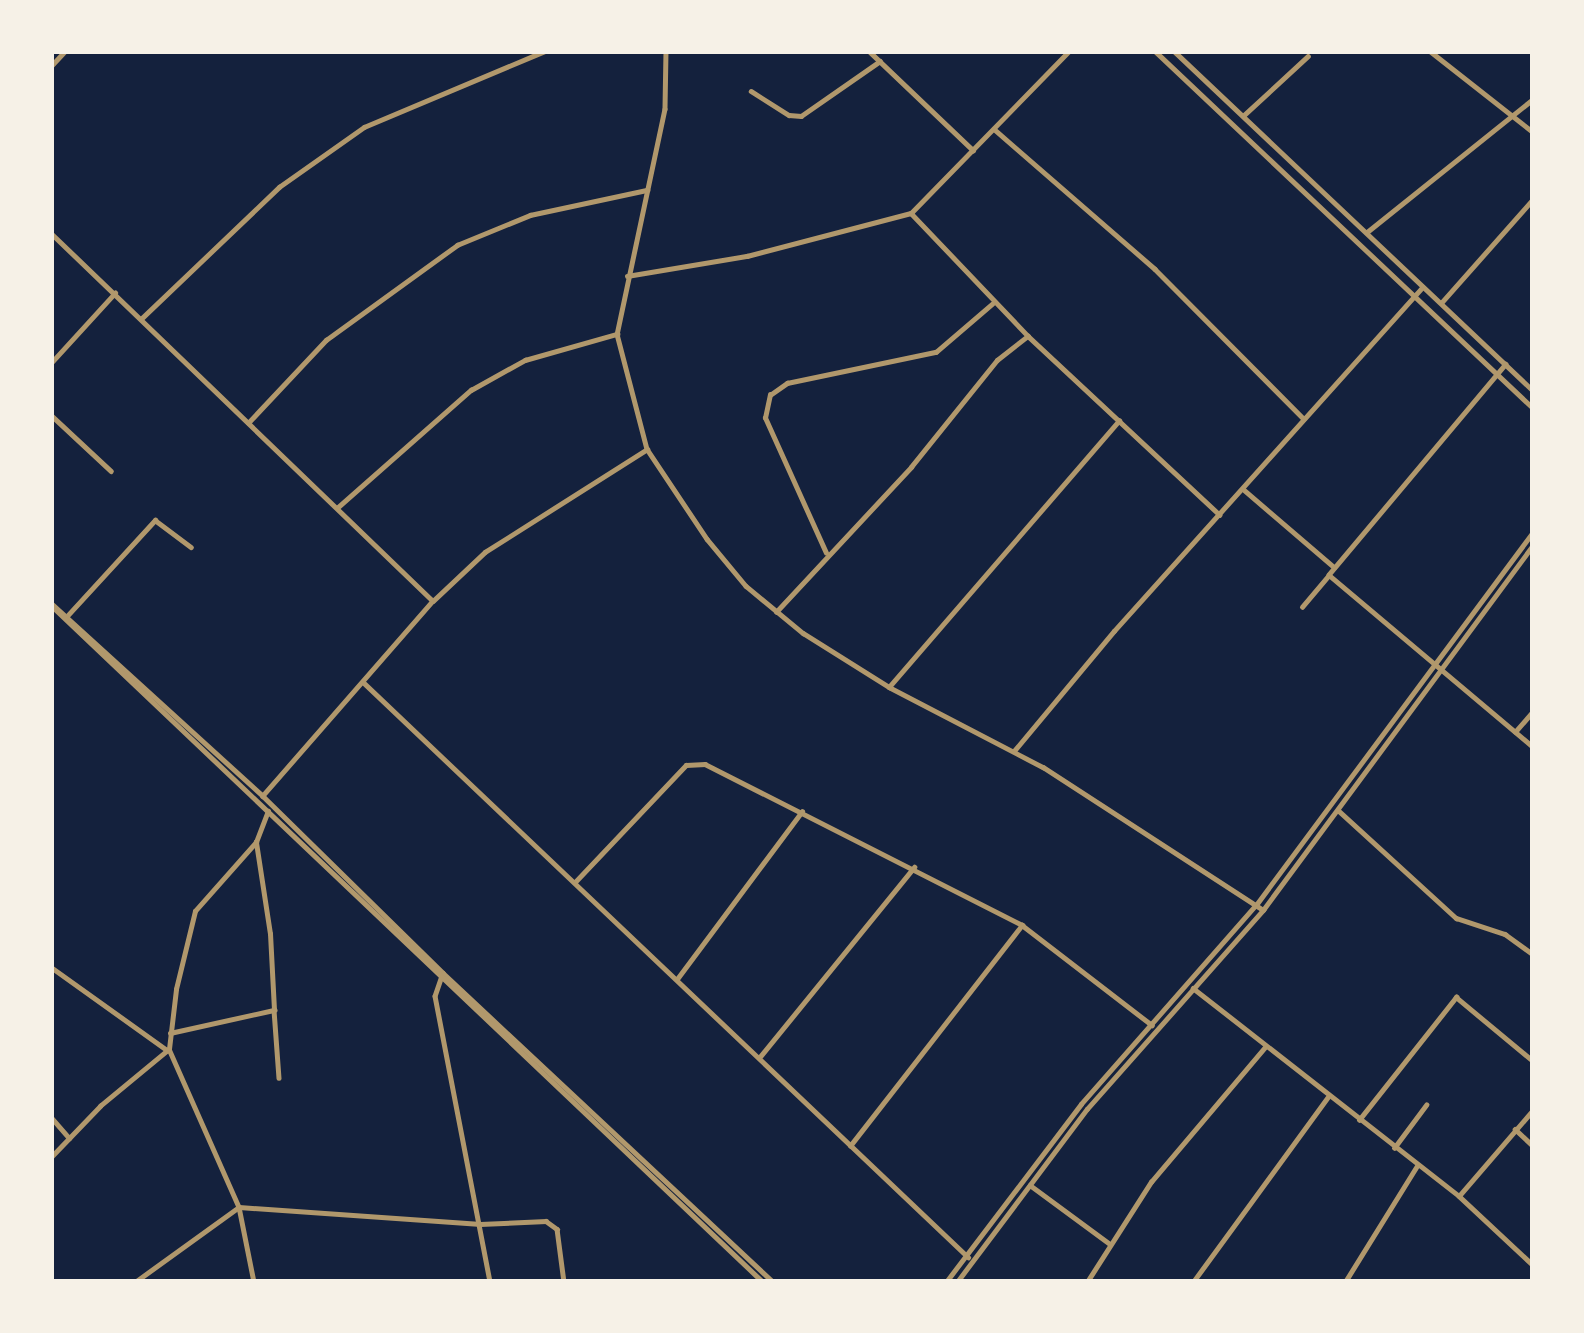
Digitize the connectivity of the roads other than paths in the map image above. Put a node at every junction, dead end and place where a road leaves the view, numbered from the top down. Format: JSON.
{"nodes":[{"id":1,"x":65,"y":51,"type":"edge"},
{"id":2,"x":545,"y":51,"type":"edge"},
{"id":3,"x":666,"y":51,"type":"edge"},
{"id":4,"x":869,"y":51,"type":"edge"},
{"id":5,"x":883,"y":51,"type":"edge"},
{"id":6,"x":1069,"y":51,"type":"edge"},
{"id":7,"x":1155,"y":51,"type":"edge"},
{"id":8,"x":1174,"y":51,"type":"edge"},
{"id":9,"x":1430,"y":51,"type":"edge"},
{"id":10,"x":1308,"y":56,"type":"dead end"},
{"id":11,"x":878,"y":60,"type":"junction"},
{"id":12,"x":51,"y":66,"type":"edge"},
{"id":13,"x":751,"y":91,"type":"dead end"},
{"id":14,"x":1533,"y":99,"type":"edge"},
{"id":15,"x":1512,"y":114,"type":"junction"},
{"id":16,"x":1243,"y":116,"type":"junction"},
{"id":17,"x":994,"y":129,"type":"junction"},
{"id":18,"x":1533,"y":132,"type":"edge"},
{"id":19,"x":973,"y":150,"type":"junction"},
{"id":20,"x":647,"y":190,"type":"junction"},
{"id":21,"x":1533,"y":200,"type":"edge"},
{"id":22,"x":910,"y":213,"type":"junction"},
{"id":23,"x":1367,"y":232,"type":"junction"},
{"id":24,"x":51,"y":233,"type":"edge"},
{"id":25,"x":627,"y":276,"type":"junction"},
{"id":26,"x":1424,"y":286,"type":"junction"},
{"id":27,"x":115,"y":292,"type":"junction"},
{"id":28,"x":1416,"y":295,"type":"junction"},
{"id":29,"x":994,"y":302,"type":"junction"},
{"id":30,"x":1442,"y":302,"type":"junction"},
{"id":31,"x":141,"y":319,"type":"junction"},
{"id":32,"x":617,"y":334,"type":"junction"},
{"id":33,"x":1028,"y":337,"type":"junction"},
{"id":34,"x":51,"y":363,"type":"edge"},
{"id":35,"x":1506,"y":364,"type":"junction"},
{"id":36,"x":1498,"y":373,"type":"junction"},
{"id":37,"x":1532,"y":390,"type":"edge"},
{"id":38,"x":1524,"y":398,"type":"junction"},
{"id":39,"x":1533,"y":407,"type":"edge"},
{"id":40,"x":51,"y":415,"type":"edge"},
{"id":41,"x":1304,"y":419,"type":"junction"},
{"id":42,"x":1119,"y":421,"type":"junction"},
{"id":43,"x":248,"y":424,"type":"junction"},
{"id":44,"x":647,"y":449,"type":"junction"},
{"id":45,"x":111,"y":471,"type":"dead end"},
{"id":46,"x":1243,"y":489,"type":"junction"},
{"id":47,"x":337,"y":508,"type":"junction"},
{"id":48,"x":1220,"y":515,"type":"junction"},
{"id":49,"x":1533,"y":532,"type":"edge"},
{"id":50,"x":1533,"y":544,"type":"edge"},
{"id":51,"x":191,"y":547,"type":"dead end"},
{"id":52,"x":826,"y":553,"type":"junction"},
{"id":53,"x":1334,"y":567,"type":"junction"},
{"id":54,"x":1329,"y":575,"type":"junction"},
{"id":55,"x":433,"y":601,"type":"junction"},
{"id":56,"x":51,"y":604,"type":"edge"},
{"id":57,"x":1302,"y":607,"type":"dead end"},
{"id":58,"x":776,"y":612,"type":"junction"},
{"id":59,"x":68,"y":615,"type":"junction"},
{"id":60,"x":1432,"y":664,"type":"junction"},
{"id":61,"x":1439,"y":670,"type":"junction"},
{"id":62,"x":363,"y":682,"type":"junction"},
{"id":63,"x":889,"y":687,"type":"junction"},
{"id":64,"x":1533,"y":711,"type":"edge"},
{"id":65,"x":1515,"y":732,"type":"junction"},
{"id":66,"x":1533,"y":747,"type":"edge"},
{"id":67,"x":1014,"y":751,"type":"junction"},
{"id":68,"x":263,"y":796,"type":"junction"},
{"id":69,"x":271,"y":803,"type":"junction"},
{"id":70,"x":268,"y":811,"type":"junction"},
{"id":71,"x":802,"y":811,"type":"junction"},
{"id":72,"x":1340,"y":811,"type":"junction"},
{"id":73,"x":256,"y":842,"type":"junction"},
{"id":74,"x":914,"y":867,"type":"junction"},
{"id":75,"x":575,"y":882,"type":"junction"},
{"id":76,"x":1259,"y":908,"type":"junction"},
{"id":77,"x":1022,"y":925,"type":"junction"},
{"id":78,"x":1533,"y":954,"type":"edge"},
{"id":79,"x":51,"y":967,"type":"edge"},
{"id":80,"x":441,"y":975,"type":"junction"},
{"id":81,"x":676,"y":979,"type":"junction"},
{"id":82,"x":1193,"y":988,"type":"junction"},
{"id":83,"x":274,"y":1010,"type":"junction"},
{"id":84,"x":1149,"y":1024,"type":"junction"},
{"id":85,"x":1156,"y":1029,"type":"junction"},
{"id":86,"x":170,"y":1033,"type":"junction"},
{"id":87,"x":1265,"y":1047,"type":"junction"},
{"id":88,"x":168,"y":1049,"type":"junction"},
{"id":89,"x":759,"y":1058,"type":"junction"},
{"id":90,"x":1533,"y":1061,"type":"edge"},
{"id":91,"x":279,"y":1078,"type":"dead end"},
{"id":92,"x":1328,"y":1097,"type":"junction"},
{"id":93,"x":1426,"y":1105,"type":"dead end"},
{"id":94,"x":1533,"y":1110,"type":"edge"},
{"id":95,"x":51,"y":1118,"type":"edge"},
{"id":96,"x":1358,"y":1121,"type":"junction"},
{"id":97,"x":1515,"y":1129,"type":"junction"},
{"id":98,"x":69,"y":1138,"type":"junction"},
{"id":99,"x":850,"y":1146,"type":"junction"},
{"id":100,"x":1533,"y":1146,"type":"edge"},
{"id":101,"x":1394,"y":1148,"type":"junction"},
{"id":102,"x":51,"y":1157,"type":"edge"},
{"id":103,"x":1417,"y":1166,"type":"junction"},
{"id":104,"x":1030,"y":1185,"type":"junction"},
{"id":105,"x":1459,"y":1196,"type":"junction"},
{"id":106,"x":239,"y":1208,"type":"junction"},
{"id":107,"x":480,"y":1224,"type":"junction"},
{"id":108,"x":1110,"y":1244,"type":"junction"},
{"id":109,"x":965,"y":1255,"type":"junction"},
{"id":110,"x":972,"y":1261,"type":"junction"},
{"id":111,"x":1533,"y":1265,"type":"edge"},
{"id":112,"x":960,"y":1281,"type":"edge"},
{"id":113,"x":135,"y":1282,"type":"edge"},
{"id":114,"x":254,"y":1282,"type":"edge"},
{"id":115,"x":490,"y":1282,"type":"edge"},
{"id":116,"x":564,"y":1282,"type":"edge"},
{"id":117,"x":763,"y":1282,"type":"edge"},
{"id":118,"x":773,"y":1282,"type":"edge"},
{"id":119,"x":946,"y":1282,"type":"edge"},
{"id":120,"x":1087,"y":1282,"type":"edge"},
{"id":121,"x":1193,"y":1282,"type":"edge"},
{"id":122,"x":1345,"y":1282,"type":"edge"}],
"edges":[{"from":1,"to":12,"type":"street"},
{"from":2,"to":31,"type":"street"},
{"from":3,"to":20,"type":"street"},
{"from":4,"to":11,"type":"street"},
{"from":5,"to":11,"type":"street"},
{"from":6,"to":17,"type":"street"},
{"from":7,"to":28,"type":"street"},
{"from":8,"to":16,"type":"street"},
{"from":9,"to":15,"type":"street"},
{"from":10,"to":16,"type":"street"},
{"from":11,"to":13,"type":"street"},
{"from":11,"to":19,"type":"street"},
{"from":14,"to":15,"type":"street"},
{"from":15,"to":18,"type":"street"},
{"from":15,"to":23,"type":"street"},
{"from":16,"to":23,"type":"street"},
{"from":17,"to":19,"type":"street"},
{"from":17,"to":41,"type":"street"},
{"from":19,"to":22,"type":"street"},
{"from":20,"to":25,"type":"street"},
{"from":20,"to":43,"type":"street"},
{"from":21,"to":30,"type":"street"},
{"from":22,"to":25,"type":"street"},
{"from":22,"to":29,"type":"street"},
{"from":23,"to":26,"type":"street"},
{"from":24,"to":27,"type":"street"},
{"from":25,"to":32,"type":"street"},
{"from":26,"to":28,"type":"street"},
{"from":26,"to":30,"type":"street"},
{"from":27,"to":31,"type":"street"},
{"from":27,"to":34,"type":"street"},
{"from":28,"to":36,"type":"street"},
{"from":28,"to":41,"type":"street"},
{"from":29,"to":33,"type":"street"},
{"from":29,"to":52,"type":"street"},
{"from":30,"to":35,"type":"street"},
{"from":31,"to":43,"type":"street"},
{"from":32,"to":44,"type":"street"},
{"from":32,"to":47,"type":"street"},
{"from":33,"to":42,"type":"street"},
{"from":33,"to":52,"type":"street"},
{"from":35,"to":36,"type":"street"},
{"from":35,"to":37,"type":"street"},
{"from":36,"to":38,"type":"street"},
{"from":36,"to":53,"type":"street"},
{"from":37,"to":38,"type":"street"},
{"from":38,"to":39,"type":"street"},
{"from":40,"to":45,"type":"street"},
{"from":41,"to":46,"type":"street"},
{"from":42,"to":48,"type":"street"},
{"from":42,"to":63,"type":"street"},
{"from":43,"to":47,"type":"street"},
{"from":44,"to":55,"type":"street"},
{"from":44,"to":58,"type":"street"},
{"from":46,"to":48,"type":"street"},
{"from":46,"to":53,"type":"street"},
{"from":47,"to":55,"type":"street"},
{"from":48,"to":67,"type":"street"},
{"from":49,"to":60,"type":"street"},
{"from":50,"to":61,"type":"street"},
{"from":51,"to":59,"type":"street"},
{"from":52,"to":58,"type":"street"},
{"from":53,"to":54,"type":"street"},
{"from":54,"to":57,"type":"street"},
{"from":54,"to":60,"type":"street"},
{"from":55,"to":62,"type":"street"},
{"from":56,"to":59,"type":"street"},
{"from":56,"to":70,"type":"street"},
{"from":58,"to":63,"type":"street"},
{"from":59,"to":68,"type":"street"},
{"from":60,"to":61,"type":"street"},
{"from":60,"to":76,"type":"street"},
{"from":61,"to":65,"type":"street"},
{"from":61,"to":72,"type":"street"},
{"from":62,"to":68,"type":"street"},
{"from":62,"to":75,"type":"street"},
{"from":63,"to":67,"type":"street"},
{"from":64,"to":65,"type":"street"},
{"from":65,"to":66,"type":"street"},
{"from":67,"to":76,"type":"street"},
{"from":68,"to":69,"type":"street"},
{"from":69,"to":70,"type":"street"},
{"from":69,"to":80,"type":"street"},
{"from":70,"to":73,"type":"street"},
{"from":70,"to":80,"type":"street"},
{"from":71,"to":74,"type":"street"},
{"from":71,"to":75,"type":"street"},
{"from":71,"to":81,"type":"street"},
{"from":72,"to":76,"type":"street"},
{"from":72,"to":78,"type":"street"},
{"from":73,"to":83,"type":"street"},
{"from":73,"to":86,"type":"street"},
{"from":74,"to":77,"type":"street"},
{"from":74,"to":89,"type":"street"},
{"from":75,"to":81,"type":"street"},
{"from":76,"to":82,"type":"street"},
{"from":76,"to":84,"type":"street"},
{"from":77,"to":84,"type":"street"},
{"from":77,"to":99,"type":"street"},
{"from":79,"to":88,"type":"street"},
{"from":80,"to":107,"type":"street"},
{"from":80,"to":117,"type":"street"},
{"from":80,"to":118,"type":"street"},
{"from":81,"to":89,"type":"street"},
{"from":82,"to":85,"type":"street"},
{"from":82,"to":87,"type":"street"},
{"from":83,"to":86,"type":"street"},
{"from":83,"to":91,"type":"street"},
{"from":84,"to":85,"type":"street"},
{"from":84,"to":109,"type":"street"},
{"from":85,"to":104,"type":"street"},
{"from":86,"to":88,"type":"street"},
{"from":87,"to":92,"type":"street"},
{"from":87,"to":108,"type":"street"},
{"from":88,"to":98,"type":"street"},
{"from":88,"to":106,"type":"street"},
{"from":89,"to":99,"type":"street"},
{"from":90,"to":96,"type":"street"},
{"from":92,"to":96,"type":"street"},
{"from":92,"to":121,"type":"street"},
{"from":93,"to":101,"type":"street"},
{"from":94,"to":97,"type":"street"},
{"from":95,"to":98,"type":"street"},
{"from":96,"to":101,"type":"street"},
{"from":97,"to":100,"type":"street"},
{"from":97,"to":105,"type":"street"},
{"from":98,"to":102,"type":"street"},
{"from":99,"to":109,"type":"street"},
{"from":101,"to":103,"type":"street"},
{"from":103,"to":105,"type":"street"},
{"from":103,"to":122,"type":"street"},
{"from":104,"to":108,"type":"street"},
{"from":104,"to":110,"type":"street"},
{"from":105,"to":111,"type":"street"},
{"from":106,"to":107,"type":"street"},
{"from":106,"to":113,"type":"street"},
{"from":106,"to":114,"type":"street"},
{"from":107,"to":115,"type":"street"},
{"from":107,"to":116,"type":"street"},
{"from":108,"to":120,"type":"street"},
{"from":109,"to":110,"type":"street"},
{"from":109,"to":119,"type":"street"},
{"from":110,"to":112,"type":"street"}]}
